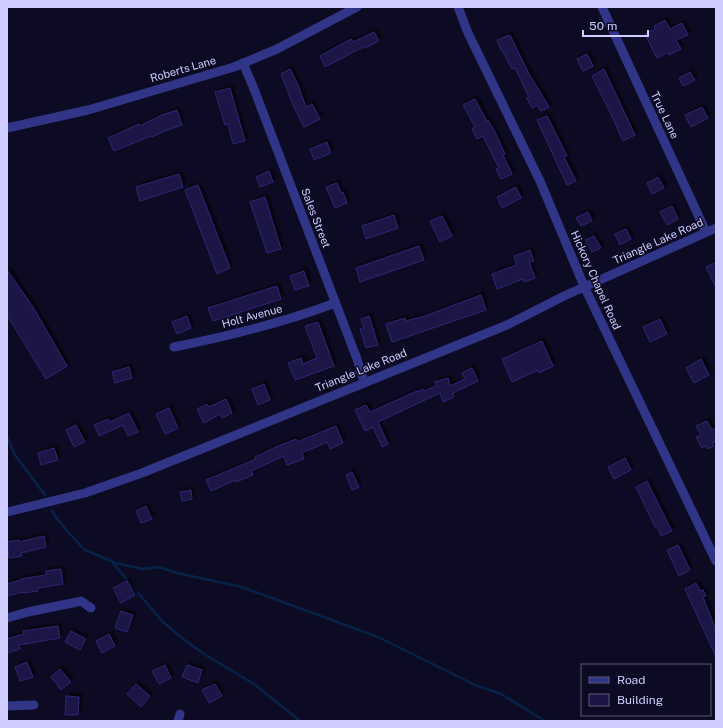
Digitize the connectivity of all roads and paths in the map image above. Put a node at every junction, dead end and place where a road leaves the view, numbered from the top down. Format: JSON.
{"nodes":[{"id":1,"x":356,"y":7,"type":"edge"},
{"id":2,"x":458,"y":7,"type":"edge"},
{"id":3,"x":602,"y":7,"type":"edge"},
{"id":4,"x":243,"y":63,"type":"junction"},
{"id":5,"x":7,"y":128,"type":"edge"},
{"id":6,"x":716,"y":228,"type":"edge"},
{"id":7,"x":706,"y":232,"type":"junction"},
{"id":8,"x":584,"y":286,"type":"junction"},
{"id":9,"x":335,"y":303,"type":"junction"},
{"id":10,"x":174,"y":347,"type":"dead end"},
{"id":11,"x":364,"y":382,"type":"junction"},
{"id":12,"x":7,"y":512,"type":"edge"},
{"id":13,"x":716,"y":561,"type":"edge"},
{"id":14,"x":90,"y":608,"type":"dead end"},
{"id":15,"x":7,"y":618,"type":"edge"},
{"id":16,"x":34,"y":705,"type":"dead end"},
{"id":17,"x":7,"y":706,"type":"edge"}],
"edges":[{"from":1,"to":4,"type":"street","name":"Roberts Lane"},
{"from":2,"to":8,"type":"street","name":"Hickory Chapel Road"},
{"from":3,"to":7,"type":"street","name":"True Lane"},
{"from":4,"to":5,"type":"street","name":"Roberts Lane"},
{"from":4,"to":9,"type":"street","name":"Sales Street"},
{"from":6,"to":7,"type":"street","name":"Triangle Lake Road"},
{"from":7,"to":8,"type":"street","name":"Triangle Lake Road"},
{"from":8,"to":11,"type":"street","name":"Triangle Lake Road"},
{"from":8,"to":13,"type":"street","name":"Hickory Chapel Road"},
{"from":9,"to":10,"type":"street","name":"Holt Avenue"},
{"from":9,"to":11,"type":"street","name":"Sales Street"},
{"from":11,"to":12,"type":"street","name":"Triangle Lake Road"},
{"from":14,"to":15,"type":"street"},
{"from":16,"to":17,"type":"street"}]}
